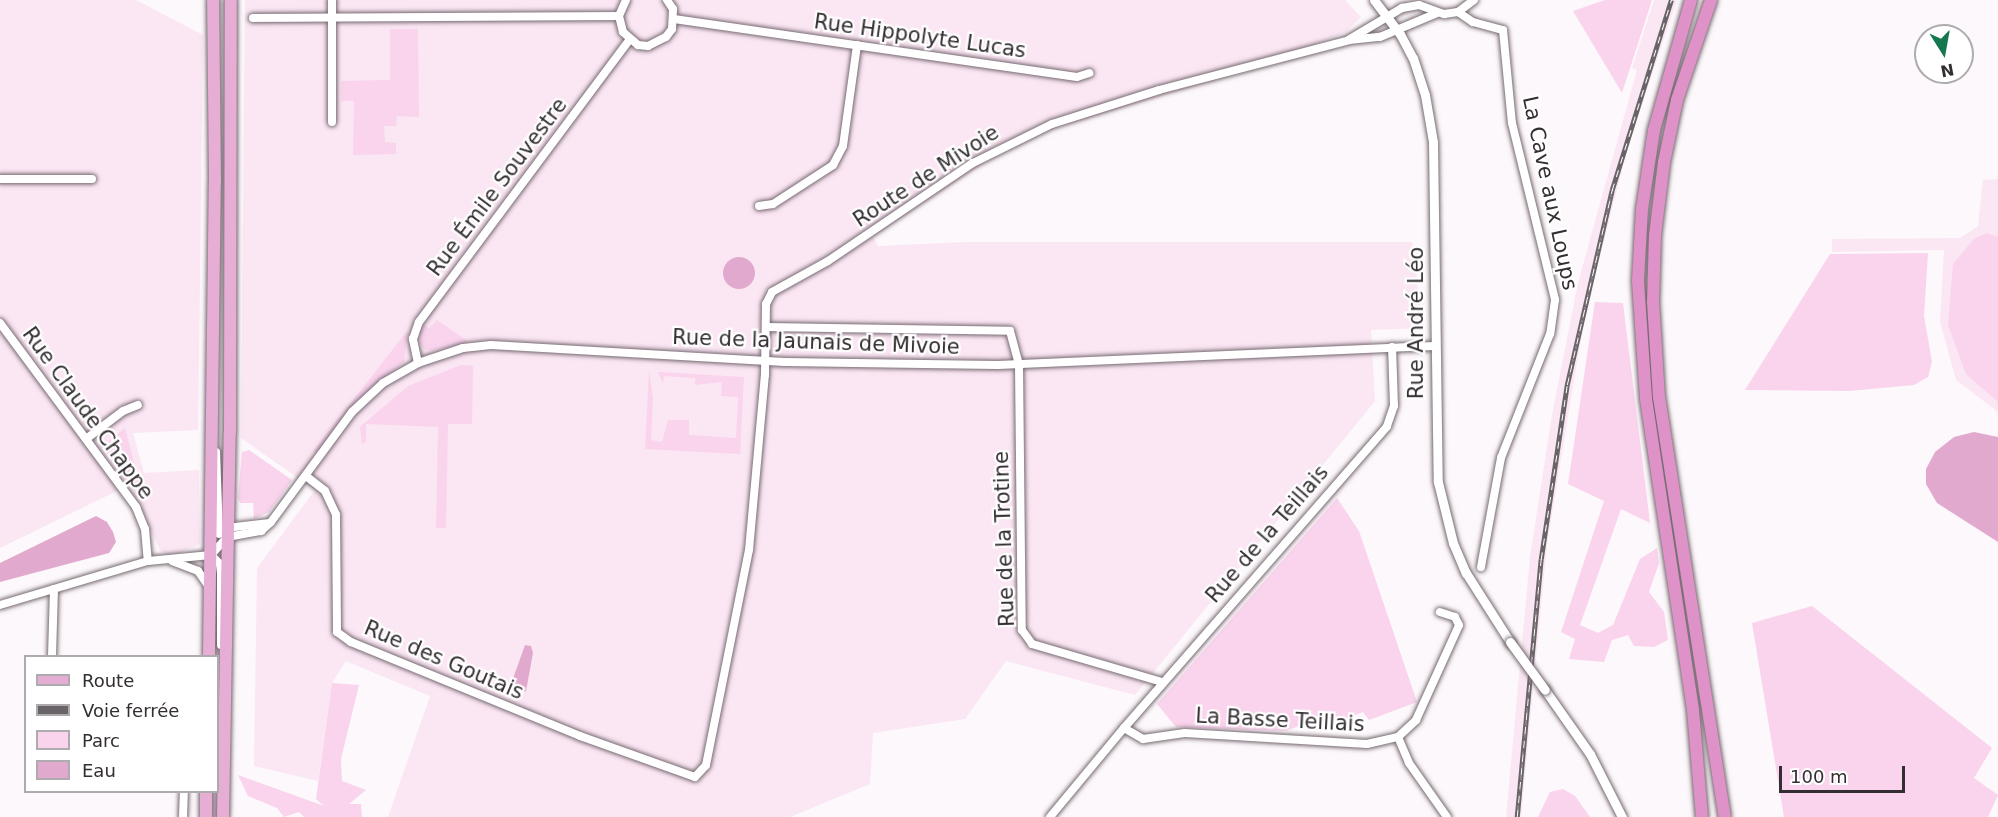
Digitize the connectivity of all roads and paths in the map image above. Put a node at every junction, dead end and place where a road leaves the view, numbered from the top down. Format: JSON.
{"nodes":[{"id":1,"x":213,"y":0,"type":"edge"},
{"id":2,"x":231,"y":0,"type":"edge"},
{"id":3,"x":332,"y":0,"type":"edge"},
{"id":4,"x":626,"y":0,"type":"edge"},
{"id":5,"x":668,"y":0,"type":"edge"},
{"id":6,"x":1374,"y":0,"type":"edge"},
{"id":7,"x":1474,"y":0,"type":"edge"},
{"id":8,"x":1691,"y":0,"type":"edge"},
{"id":9,"x":1711,"y":0,"type":"edge"},
{"id":10,"x":1719,"y":0,"type":"edge"},
{"id":11,"x":1458,"y":12,"type":"junction"},
{"id":12,"x":1437,"y":13,"type":"junction"},
{"id":13,"x":1386,"y":14,"type":"junction"},
{"id":14,"x":619,"y":16,"type":"junction"},
{"id":15,"x":332,"y":17,"type":"junction"},
{"id":16,"x":253,"y":18,"type":"dead end"},
{"id":17,"x":674,"y":19,"type":"junction"},
{"id":18,"x":1397,"y":30,"type":"junction"},
{"id":19,"x":629,"y":40,"type":"junction"},
{"id":20,"x":1349,"y":40,"type":"junction"},
{"id":21,"x":857,"y":45,"type":"junction"},
{"id":22,"x":1089,"y":73,"type":"dead end"},
{"id":23,"x":332,"y":122,"type":"dead end"},
{"id":24,"x":1664,"y":162,"type":"junction"},
{"id":25,"x":0,"y":179,"type":"edge"},
{"id":26,"x":92,"y":179,"type":"dead end"},
{"id":27,"x":759,"y":206,"type":"dead end"},
{"id":28,"x":0,"y":322,"type":"edge"},
{"id":29,"x":766,"y":327,"type":"junction"},
{"id":30,"x":1435,"y":346,"type":"junction"},
{"id":31,"x":1392,"y":347,"type":"junction"},
{"id":32,"x":765,"y":361,"type":"junction"},
{"id":33,"x":418,"y":363,"type":"junction"},
{"id":34,"x":1019,"y":365,"type":"junction"},
{"id":35,"x":138,"y":405,"type":"dead end"},
{"id":36,"x":86,"y":440,"type":"junction"},
{"id":37,"x":306,"y":476,"type":"junction"},
{"id":38,"x":219,"y":539,"type":"junction"},
{"id":39,"x":167,"y":559,"type":"junction"},
{"id":40,"x":148,"y":561,"type":"junction"},
{"id":41,"x":1481,"y":567,"type":"dead end"},
{"id":42,"x":54,"y":589,"type":"junction"},
{"id":43,"x":210,"y":593,"type":"junction"},
{"id":44,"x":0,"y":605,"type":"edge"},
{"id":45,"x":1440,"y":612,"type":"dead end"},
{"id":46,"x":52,"y":655,"type":"edge"},
{"id":47,"x":208,"y":655,"type":"edge"},
{"id":48,"x":1162,"y":682,"type":"junction"},
{"id":49,"x":226,"y":692,"type":"junction"},
{"id":50,"x":1124,"y":728,"type":"junction"},
{"id":51,"x":1398,"y":737,"type":"junction"},
{"id":52,"x":694,"y":777,"type":"joint"},
{"id":53,"x":184,"y":793,"type":"edge"},
{"id":54,"x":206,"y":793,"type":"edge"},
{"id":55,"x":183,"y":817,"type":"edge"},
{"id":56,"x":206,"y":817,"type":"edge"},
{"id":57,"x":224,"y":817,"type":"edge"},
{"id":58,"x":1050,"y":817,"type":"edge"},
{"id":59,"x":1447,"y":817,"type":"edge"},
{"id":60,"x":1622,"y":817,"type":"edge"},
{"id":61,"x":1702,"y":817,"type":"edge"},
{"id":62,"x":1725,"y":817,"type":"edge"}],
"edges":[{"from":1,"to":38,"type":"main road"},
{"from":2,"to":38,"type":"main road"},
{"from":3,"to":15,"type":"street"},
{"from":4,"to":14,"type":"street"},
{"from":5,"to":17,"type":"street"},
{"from":6,"to":13,"type":"street","name":"Rue André Léo"},
{"from":7,"to":11,"type":"street"},
{"from":8,"to":61,"type":"highway"},
{"from":9,"to":24,"type":"highway"},
{"from":10,"to":24,"type":"highway"},
{"from":11,"to":12,"type":"street"},
{"from":11,"to":41,"type":"street","name":"La Cave aux Loups"},
{"from":12,"to":13,"type":"street","name":"Route de Mivoie"},
{"from":12,"to":18,"type":"street","name":"Route de Mivoie"},
{"from":13,"to":18,"type":"street","name":"Rue André Léo"},
{"from":13,"to":20,"type":"street","name":"Route de Mivoie"},
{"from":14,"to":15,"type":"street"},
{"from":14,"to":19,"type":"street"},
{"from":15,"to":16,"type":"street"},
{"from":15,"to":23,"type":"street"},
{"from":17,"to":19,"type":"street"},
{"from":17,"to":21,"type":"street","name":"Rue Hippolyte Lucas"},
{"from":18,"to":20,"type":"street","name":"Route de Mivoie"},
{"from":18,"to":30,"type":"street","name":"Rue André Léo"},
{"from":19,"to":33,"type":"street","name":"Rue Émile Souvestre"},
{"from":20,"to":29,"type":"street","name":"Route de Mivoie"},
{"from":21,"to":22,"type":"street","name":"Rue Hippolyte Lucas"},
{"from":21,"to":27,"type":"street"},
{"from":24,"to":62,"type":"highway"},
{"from":25,"to":26,"type":"street"},
{"from":28,"to":36,"type":"street","name":"Rue Claude Chappe"},
{"from":29,"to":32,"type":"street","name":"Route de Mivoie"},
{"from":29,"to":34,"type":"street","name":"Rue de la Trotine"},
{"from":30,"to":31,"type":"street","name":"Rue de la Jaunais de Mivoie"},
{"from":30,"to":60,"type":"street","name":"Rue André Léo","bridge":true},
{"from":31,"to":34,"type":"street","name":"Rue de la Jaunais de Mivoie"},
{"from":31,"to":48,"type":"street","name":"Rue de la Teillais"},
{"from":32,"to":33,"type":"street","name":"Rue de la Jaunais de Mivoie"},
{"from":32,"to":34,"type":"street","name":"Rue de la Jaunais de Mivoie"},
{"from":32,"to":52,"type":"street","name":"Route de Mivoie"},
{"from":33,"to":37,"type":"street","name":"Rue de la Jaunais de Mivoie"},
{"from":34,"to":48,"type":"street","name":"Rue de la Trotine"},
{"from":35,"to":36,"type":"street"},
{"from":36,"to":40,"type":"street","name":"Rue Claude Chappe"},
{"from":37,"to":38,"type":"street","name":"Rue de la Jaunais de Mivoie"},
{"from":37,"to":52,"type":"street","name":"Rue des Goutais"},
{"from":38,"to":39,"type":"street","name":"Rue de la Jaunais de Mivoie"},
{"from":38,"to":43,"type":"main road"},
{"from":38,"to":49,"type":"main road"},
{"from":38,"to":49,"type":"street"},
{"from":39,"to":40,"type":"street","name":"Rue de la Jaunais de Mivoie"},
{"from":39,"to":43,"type":"street"},
{"from":40,"to":42,"type":"street","name":"Rue de la Jaunais de Mivoie"},
{"from":42,"to":44,"type":"street","name":"Rue de la Jaunais de Mivoie"},
{"from":42,"to":46,"type":"street"},
{"from":43,"to":47,"type":"main road"},
{"from":45,"to":51,"type":"street"},
{"from":48,"to":50,"type":"street","name":"Rue de la Teillais"},
{"from":49,"to":57,"type":"main road"},
{"from":50,"to":51,"type":"street","name":"La Basse Teillais"},
{"from":50,"to":58,"type":"street"},
{"from":51,"to":59,"type":"street"},
{"from":53,"to":55,"type":"street"},
{"from":54,"to":56,"type":"main road"}]}
